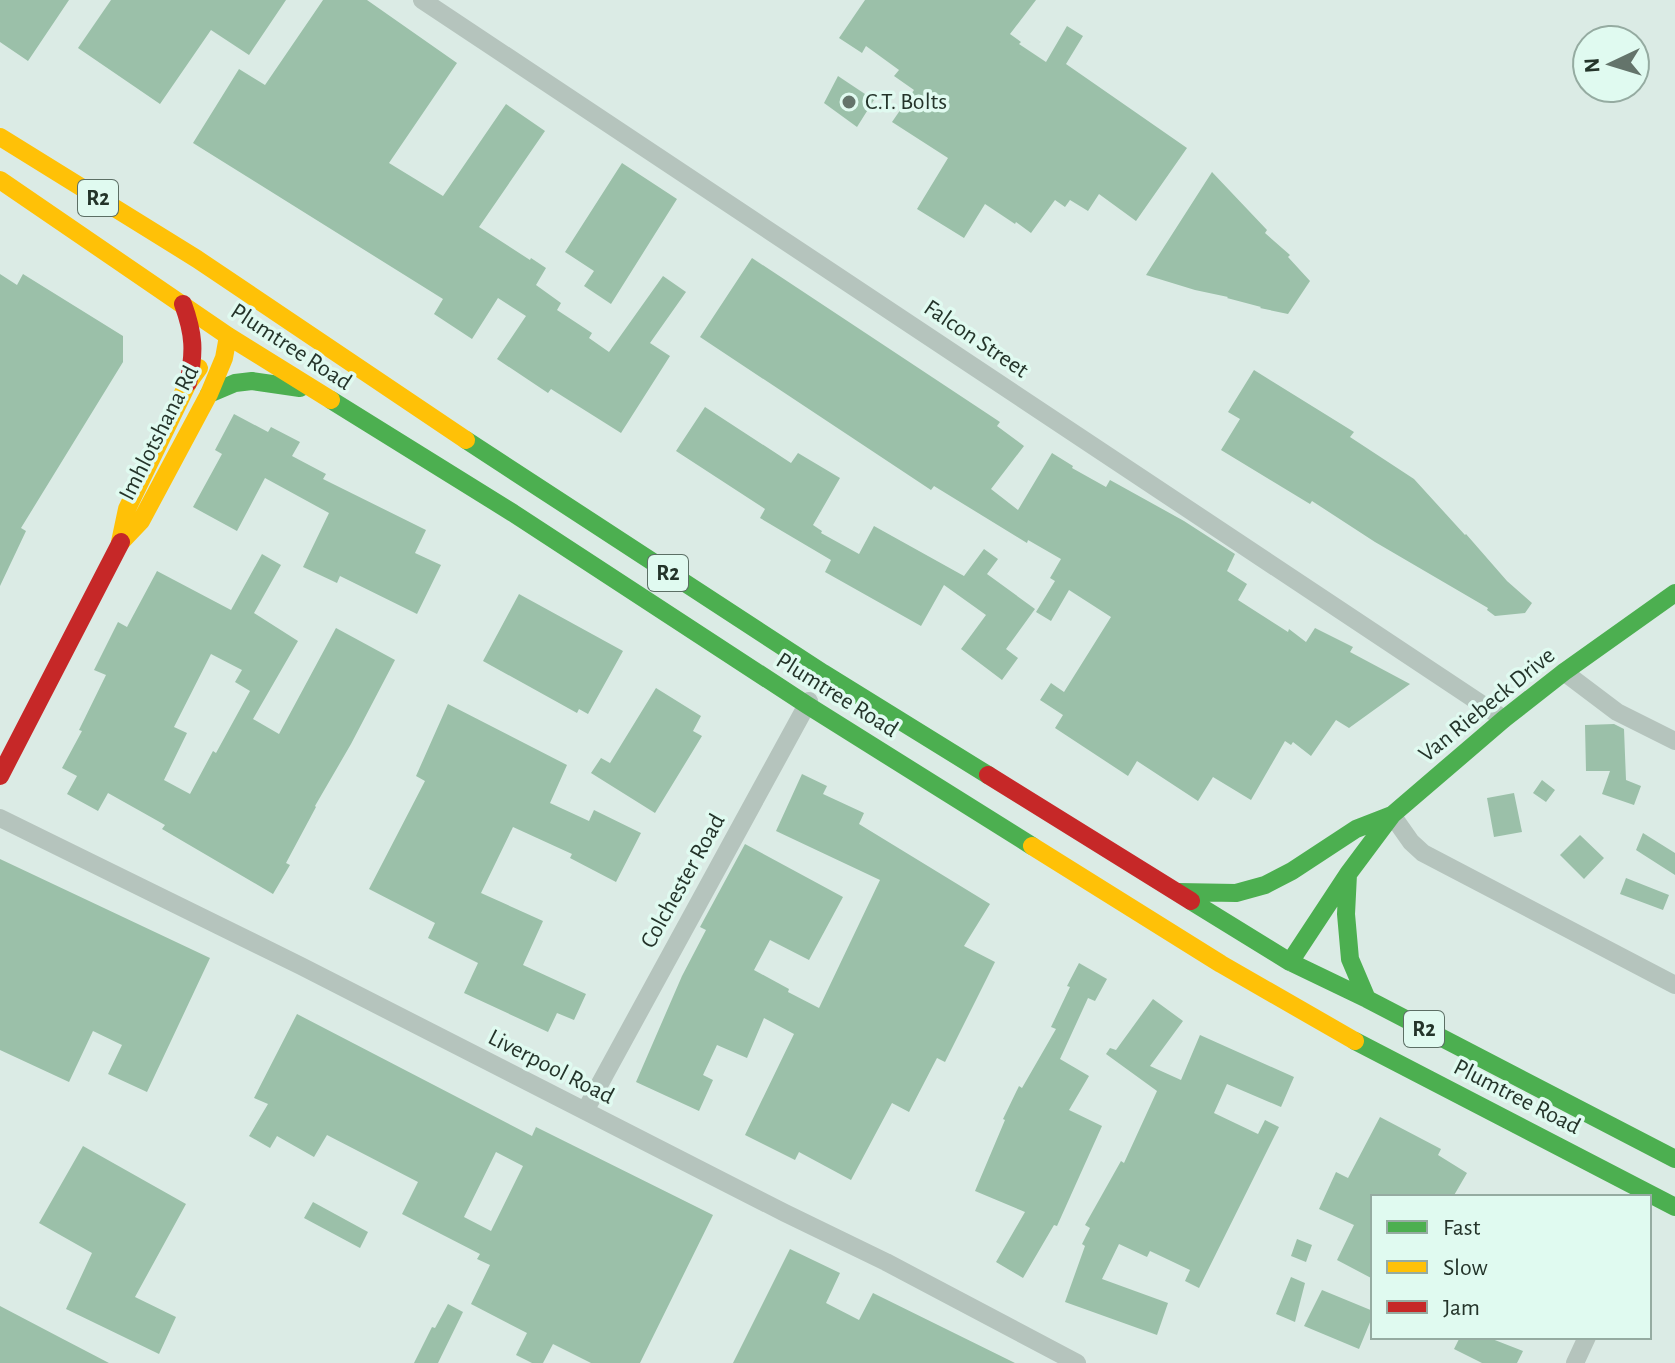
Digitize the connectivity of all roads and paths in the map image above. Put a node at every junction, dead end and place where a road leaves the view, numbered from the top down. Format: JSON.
{"nodes":[{"id":1,"x":422,"y":0,"type":"edge"},
{"id":2,"x":0,"y":137,"type":"edge"},
{"id":3,"x":0,"y":180,"type":"edge"},
{"id":4,"x":197,"y":259,"type":"junction"},
{"id":5,"x":213,"y":293,"type":"dead end"},
{"id":6,"x":183,"y":304,"type":"junction"},
{"id":7,"x":222,"y":312,"type":"dead end"},
{"id":8,"x":302,"y":328,"type":"junction"},
{"id":9,"x":228,"y":336,"type":"junction"},
{"id":10,"x":188,"y":383,"type":"junction"},
{"id":11,"x":312,"y":390,"type":"junction"},
{"id":12,"x":209,"y":394,"type":"junction"},
{"id":13,"x":120,"y":544,"type":"junction"},
{"id":14,"x":1675,"y":593,"type":"edge"},
{"id":15,"x":1564,"y":672,"type":"junction"},
{"id":16,"x":823,"y":673,"type":"junction"},
{"id":17,"x":807,"y":705,"type":"junction"},
{"id":18,"x":1504,"y":719,"type":"junction"},
{"id":19,"x":1675,"y":741,"type":"edge"},
{"id":20,"x":0,"y":776,"type":"edge"},
{"id":21,"x":1392,"y":815,"type":"junction"},
{"id":22,"x":0,"y":818,"type":"edge"},
{"id":23,"x":1348,"y":874,"type":"junction"},
{"id":24,"x":1178,"y":892,"type":"junction"},
{"id":25,"x":1290,"y":962,"type":"junction"},
{"id":26,"x":1221,"y":964,"type":"junction"},
{"id":27,"x":1675,"y":985,"type":"edge"},
{"id":28,"x":1367,"y":999,"type":"junction"},
{"id":29,"x":1336,"y":1031,"type":"junction"},
{"id":30,"x":585,"y":1111,"type":"junction"},
{"id":31,"x":1664,"y":1181,"type":"edge"},
{"id":32,"x":1675,"y":1207,"type":"edge"},
{"id":33,"x":1586,"y":1339,"type":"edge"},
{"id":34,"x":1077,"y":1363,"type":"edge"},
{"id":35,"x":1575,"y":1363,"type":"edge"}],
"edges":[{"from":1,"to":18,"type":"street","name":"Falcon Street"},
{"from":2,"to":4,"type":"main road","name":"Plumtree Road","number":"R2"},
{"from":3,"to":6,"type":"main road","name":"Plumtree Road","number":"R2"},
{"from":4,"to":5,"type":"main road"},
{"from":4,"to":8,"type":"main road","name":"Plumtree Road","number":"R2"},
{"from":6,"to":9,"type":"main road","name":"Plumtree Road","number":"R2"},
{"from":6,"to":10,"type":"main road"},
{"from":7,"to":9,"type":"main road"},
{"from":8,"to":9,"type":"main road"},
{"from":8,"to":16,"type":"main road","name":"Plumtree Road","number":"R2"},
{"from":9,"to":10,"type":"main road","name":"Imhlotshana Rd"},
{"from":9,"to":11,"type":"main road","name":"Plumtree Road","number":"R2"},
{"from":9,"to":12,"type":"main road","name":"Imhlotshana Rd"},
{"from":10,"to":13,"type":"main road","name":"Imhlotshana Rd"},
{"from":11,"to":12,"type":"main road"},
{"from":11,"to":17,"type":"main road","name":"Plumtree Road","number":"R2"},
{"from":12,"to":13,"type":"main road","name":"Imhlotshana Rd"},
{"from":13,"to":20,"type":"main road"},
{"from":14,"to":15,"type":"main road","name":"Van Riebeck Drive"},
{"from":15,"to":18,"type":"main road","name":"Van Riebeck Drive"},
{"from":15,"to":19,"type":"street"},
{"from":16,"to":17,"type":"street","name":"Colchester Road"},
{"from":16,"to":24,"type":"main road","name":"Plumtree Road","number":"R2"},
{"from":17,"to":26,"type":"main road","name":"Plumtree Road","number":"R2"},
{"from":17,"to":30,"type":"street","name":"Colchester Road"},
{"from":18,"to":21,"type":"main road","name":"Van Riebeck Drive"},
{"from":21,"to":23,"type":"main road","name":"Van Riebeck Drive"},
{"from":21,"to":24,"type":"main road"},
{"from":21,"to":27,"type":"street"},
{"from":22,"to":30,"type":"street","name":"Liverpool Road"},
{"from":23,"to":25,"type":"main road","name":"Van Riebeck Drive"},
{"from":23,"to":28,"type":"main road"},
{"from":24,"to":25,"type":"main road","name":"Plumtree Road","number":"R2"},
{"from":25,"to":26,"type":"main road"},
{"from":25,"to":28,"type":"main road","name":"Plumtree Road","number":"R2"},
{"from":25,"to":29,"type":"main road"},
{"from":26,"to":29,"type":"main road","name":"Plumtree Road","number":"R2"},
{"from":28,"to":31,"type":"main road","name":"Plumtree Road","number":"R2"},
{"from":29,"to":31,"type":"main road","name":"Plumtree Road","number":"R2"},
{"from":30,"to":34,"type":"street","name":"Liverpool Road"},
{"from":31,"to":32,"type":"main road","name":"Plumtree Road","number":"R2"},
{"from":33,"to":35,"type":"street"}]}
